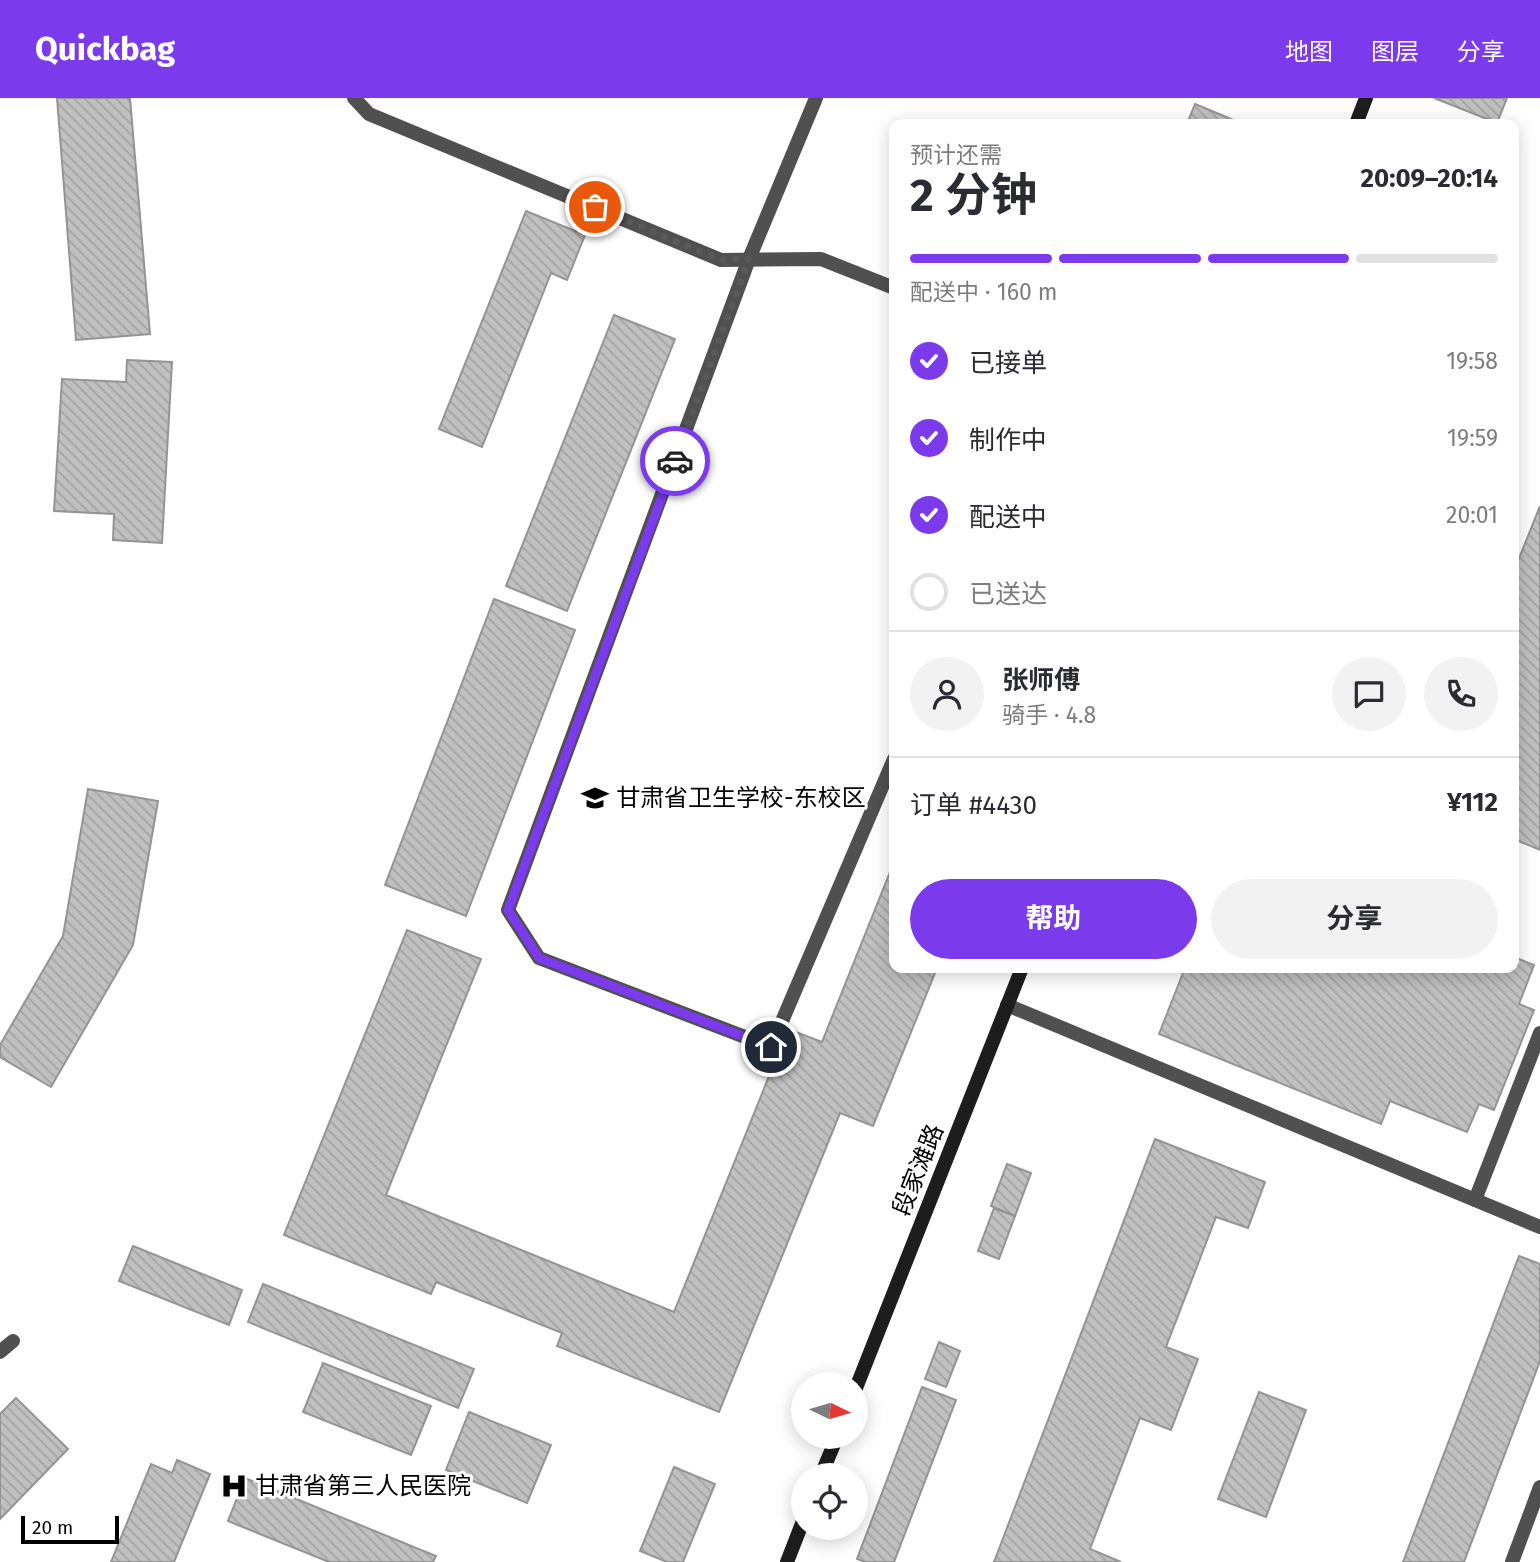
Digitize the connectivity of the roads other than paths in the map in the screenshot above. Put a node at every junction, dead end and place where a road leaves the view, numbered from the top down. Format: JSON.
{"nodes":[{"id":1,"x":354,"y":98,"type":"edge"},
{"id":2,"x":375,"y":98,"type":"edge"},
{"id":3,"x":816,"y":98,"type":"edge"},
{"id":4,"x":1366,"y":98,"type":"edge"},
{"id":5,"x":369,"y":114,"type":"junction"},
{"id":6,"x":1358,"y":119,"type":"edge"},
{"id":7,"x":749,"y":259,"type":"junction"},
{"id":8,"x":889,"y":286,"type":"edge"},
{"id":9,"x":889,"y":770,"type":"edge"},
{"id":10,"x":1020,"y":973,"type":"edge"},
{"id":11,"x":1007,"y":1005,"type":"junction"},
{"id":12,"x":1540,"y":1033,"type":"edge"},
{"id":13,"x":1475,"y":1200,"type":"junction"},
{"id":14,"x":1540,"y":1227,"type":"edge"},
{"id":15,"x":13,"y":1341,"type":"dead end"},
{"id":16,"x":0,"y":1352,"type":"edge"},
{"id":17,"x":862,"y":1372,"type":"edge"},
{"id":18,"x":1540,"y":1487,"type":"edge"},
{"id":19,"x":796,"y":1540,"type":"edge"},
{"id":20,"x":787,"y":1562,"type":"edge"},
{"id":21,"x":1512,"y":1562,"type":"edge"}],
"edges":[{"from":1,"to":5,"type":"street"},
{"from":2,"to":5,"type":"street"},
{"from":3,"to":7,"type":"street"},
{"from":4,"to":6,"type":"main road"},
{"from":5,"to":7,"type":"street"},
{"from":7,"to":8,"type":"street"},
{"from":7,"to":9,"type":"street"},
{"from":10,"to":11,"type":"main road","name":"段家滩路"},
{"from":11,"to":13,"type":"street"},
{"from":11,"to":17,"type":"main road","name":"段家滩路"},
{"from":12,"to":13,"type":"street"},
{"from":13,"to":14,"type":"street"},
{"from":15,"to":16,"type":"street"},
{"from":18,"to":21,"type":"street"},
{"from":19,"to":20,"type":"main road"}]}
